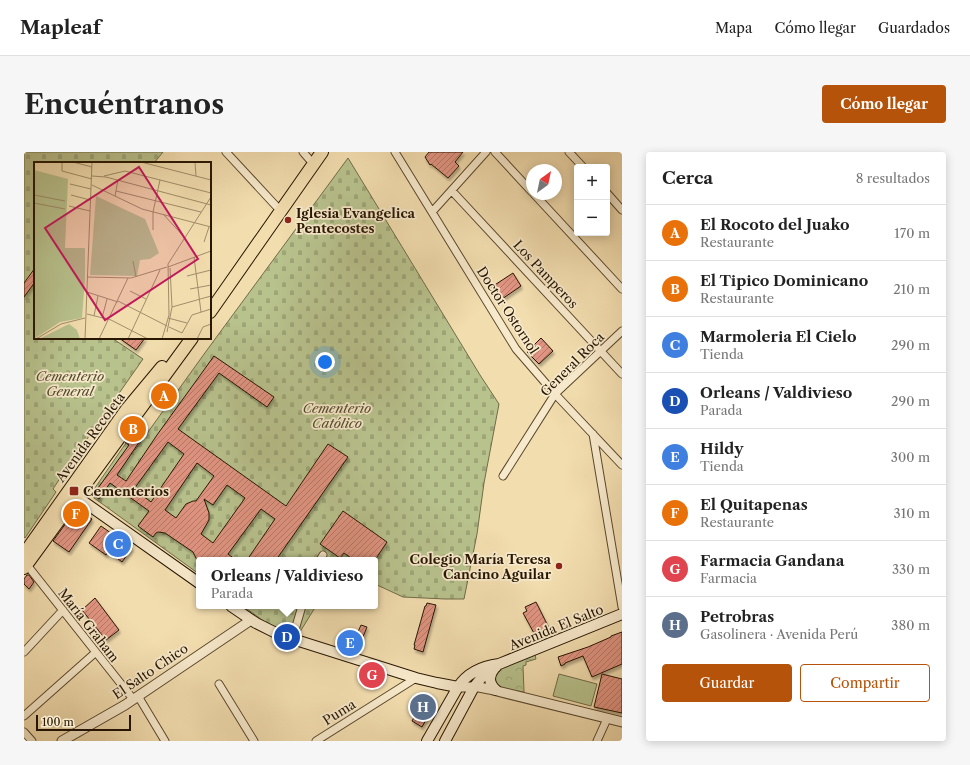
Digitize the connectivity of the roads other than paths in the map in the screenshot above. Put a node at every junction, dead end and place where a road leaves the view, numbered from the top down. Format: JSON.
{"nodes":[{"id":1,"x":226,"y":152,"type":"edge"},
{"id":2,"x":322,"y":152,"type":"edge"},
{"id":3,"x":395,"y":152,"type":"edge"},
{"id":4,"x":486,"y":152,"type":"edge"},
{"id":5,"x":495,"y":152,"type":"edge"},
{"id":6,"x":569,"y":152,"type":"edge"},
{"id":7,"x":309,"y":154,"type":"edge"},
{"id":8,"x":580,"y":164,"type":"edge"},
{"id":9,"x":526,"y":186,"type":"edge"},
{"id":10,"x":452,"y":190,"type":"junction"},
{"id":11,"x":610,"y":196,"type":"edge"},
{"id":12,"x":540,"y":200,"type":"edge"},
{"id":13,"x":276,"y":206,"type":"junction"},
{"id":14,"x":622,"y":210,"type":"edge"},
{"id":15,"x":432,"y":212,"type":"junction"},
{"id":16,"x":622,"y":289,"type":"edge"},
{"id":17,"x":211,"y":298,"type":"edge"},
{"id":18,"x":211,"y":311,"type":"edge"},
{"id":19,"x":622,"y":331,"type":"edge"},
{"id":20,"x":181,"y":339,"type":"edge"},
{"id":21,"x":191,"y":339,"type":"edge"},
{"id":22,"x":601,"y":351,"type":"junction"},
{"id":23,"x":622,"y":374,"type":"edge"},
{"id":24,"x":555,"y":394,"type":"junction"},
{"id":25,"x":593,"y":434,"type":"junction"},
{"id":26,"x":622,"y":465,"type":"edge"},
{"id":27,"x":503,"y":476,"type":"dead end"},
{"id":28,"x":72,"y":494,"type":"junction"},
{"id":29,"x":25,"y":562,"type":"edge"},
{"id":30,"x":196,"y":581,"type":"edge"},
{"id":31,"x":622,"y":607,"type":"edge"},
{"id":32,"x":236,"y":609,"type":"edge"},
{"id":33,"x":301,"y":609,"type":"edge"},
{"id":34,"x":63,"y":610,"type":"junction"},
{"id":35,"x":622,"y":614,"type":"edge"},
{"id":36,"x":251,"y":620,"type":"junction"},
{"id":37,"x":292,"y":640,"type":"junction"},
{"id":38,"x":24,"y":652,"type":"edge"},
{"id":39,"x":96,"y":652,"type":"junction"},
{"id":40,"x":496,"y":666,"type":"junction"},
{"id":41,"x":416,"y":678,"type":"junction"},
{"id":42,"x":219,"y":684,"type":"dead end"},
{"id":43,"x":458,"y":687,"type":"junction"},
{"id":44,"x":474,"y":687,"type":"junction"},
{"id":45,"x":496,"y":690,"type":"junction"},
{"id":46,"x":135,"y":698,"type":"junction"},
{"id":47,"x":460,"y":714,"type":"junction"},
{"id":48,"x":24,"y":716,"type":"edge"},
{"id":49,"x":607,"y":718,"type":"junction"},
{"id":50,"x":622,"y":722,"type":"edge"},
{"id":51,"x":24,"y":732,"type":"edge"},
{"id":52,"x":32,"y":741,"type":"edge"},
{"id":53,"x":62,"y":741,"type":"edge"},
{"id":54,"x":165,"y":741,"type":"edge"},
{"id":55,"x":254,"y":741,"type":"edge"},
{"id":56,"x":316,"y":741,"type":"edge"},
{"id":57,"x":427,"y":741,"type":"edge"},
{"id":58,"x":445,"y":741,"type":"edge"},
{"id":59,"x":597,"y":741,"type":"edge"}],
"edges":[{"from":1,"to":13,"type":"street"},
{"from":2,"to":18,"type":"main road"},
{"from":3,"to":15,"type":"street","name":"Doctor Ostornol"},
{"from":4,"to":10,"type":"street"},
{"from":5,"to":9,"type":"street"},
{"from":6,"to":8,"type":"street"},
{"from":7,"to":13,"type":"main road"},
{"from":10,"to":15,"type":"street"},
{"from":10,"to":22,"type":"street","name":"Los Pamperos"},
{"from":11,"to":14,"type":"street"},
{"from":12,"to":16,"type":"street"},
{"from":13,"to":17,"type":"main road"},
{"from":15,"to":24,"type":"street","name":"Doctor Ostornol"},
{"from":19,"to":22,"type":"street","name":"General Roca"},
{"from":20,"to":28,"type":"main road","name":"Avenida Recoleta"},
{"from":21,"to":28,"type":"main road","name":"Avenida Recoleta"},
{"from":22,"to":23,"type":"street","name":"Los Pamperos"},
{"from":22,"to":24,"type":"street","name":"General Roca"},
{"from":24,"to":25,"type":"street","name":"Doctor Ostornol"},
{"from":24,"to":27,"type":"street","name":"General Roca"},
{"from":25,"to":26,"type":"street","name":"Doctor Ostornol"},
{"from":25,"to":31,"type":"street"},
{"from":28,"to":29,"type":"main road","name":"Avenida Recoleta"},
{"from":28,"to":30,"type":"main road"},
{"from":29,"to":34,"type":"street","name":"María Graham"},
{"from":32,"to":36,"type":"main road"},
{"from":33,"to":37,"type":"street"},
{"from":34,"to":38,"type":"street"},
{"from":34,"to":39,"type":"street","name":"María Graham"},
{"from":35,"to":40,"type":"main road","name":"Avenida El Salto"},
{"from":36,"to":37,"type":"main road"},
{"from":36,"to":46,"type":"street","name":"El Salto Chico"},
{"from":37,"to":41,"type":"main road"},
{"from":39,"to":46,"type":"street","name":"María Graham"},
{"from":39,"to":48,"type":"street"},
{"from":40,"to":43,"type":"main road"},
{"from":40,"to":44,"type":"main road"},
{"from":40,"to":45,"type":"main road"},
{"from":41,"to":43,"type":"main road"},
{"from":41,"to":56,"type":"street","name":"Puma"},
{"from":42,"to":55,"type":"street"},
{"from":43,"to":44,"type":"street"},
{"from":43,"to":47,"type":"main road"},
{"from":43,"to":57,"type":"main road"},
{"from":44,"to":45,"type":"street"},
{"from":44,"to":47,"type":"main road"},
{"from":45,"to":49,"type":"street"},
{"from":46,"to":53,"type":"street","name":"El Salto Chico"},
{"from":46,"to":54,"type":"street","name":"María Graham"},
{"from":47,"to":58,"type":"main road"},
{"from":49,"to":50,"type":"street"},
{"from":49,"to":59,"type":"street"},
{"from":51,"to":52,"type":"street"}]}
